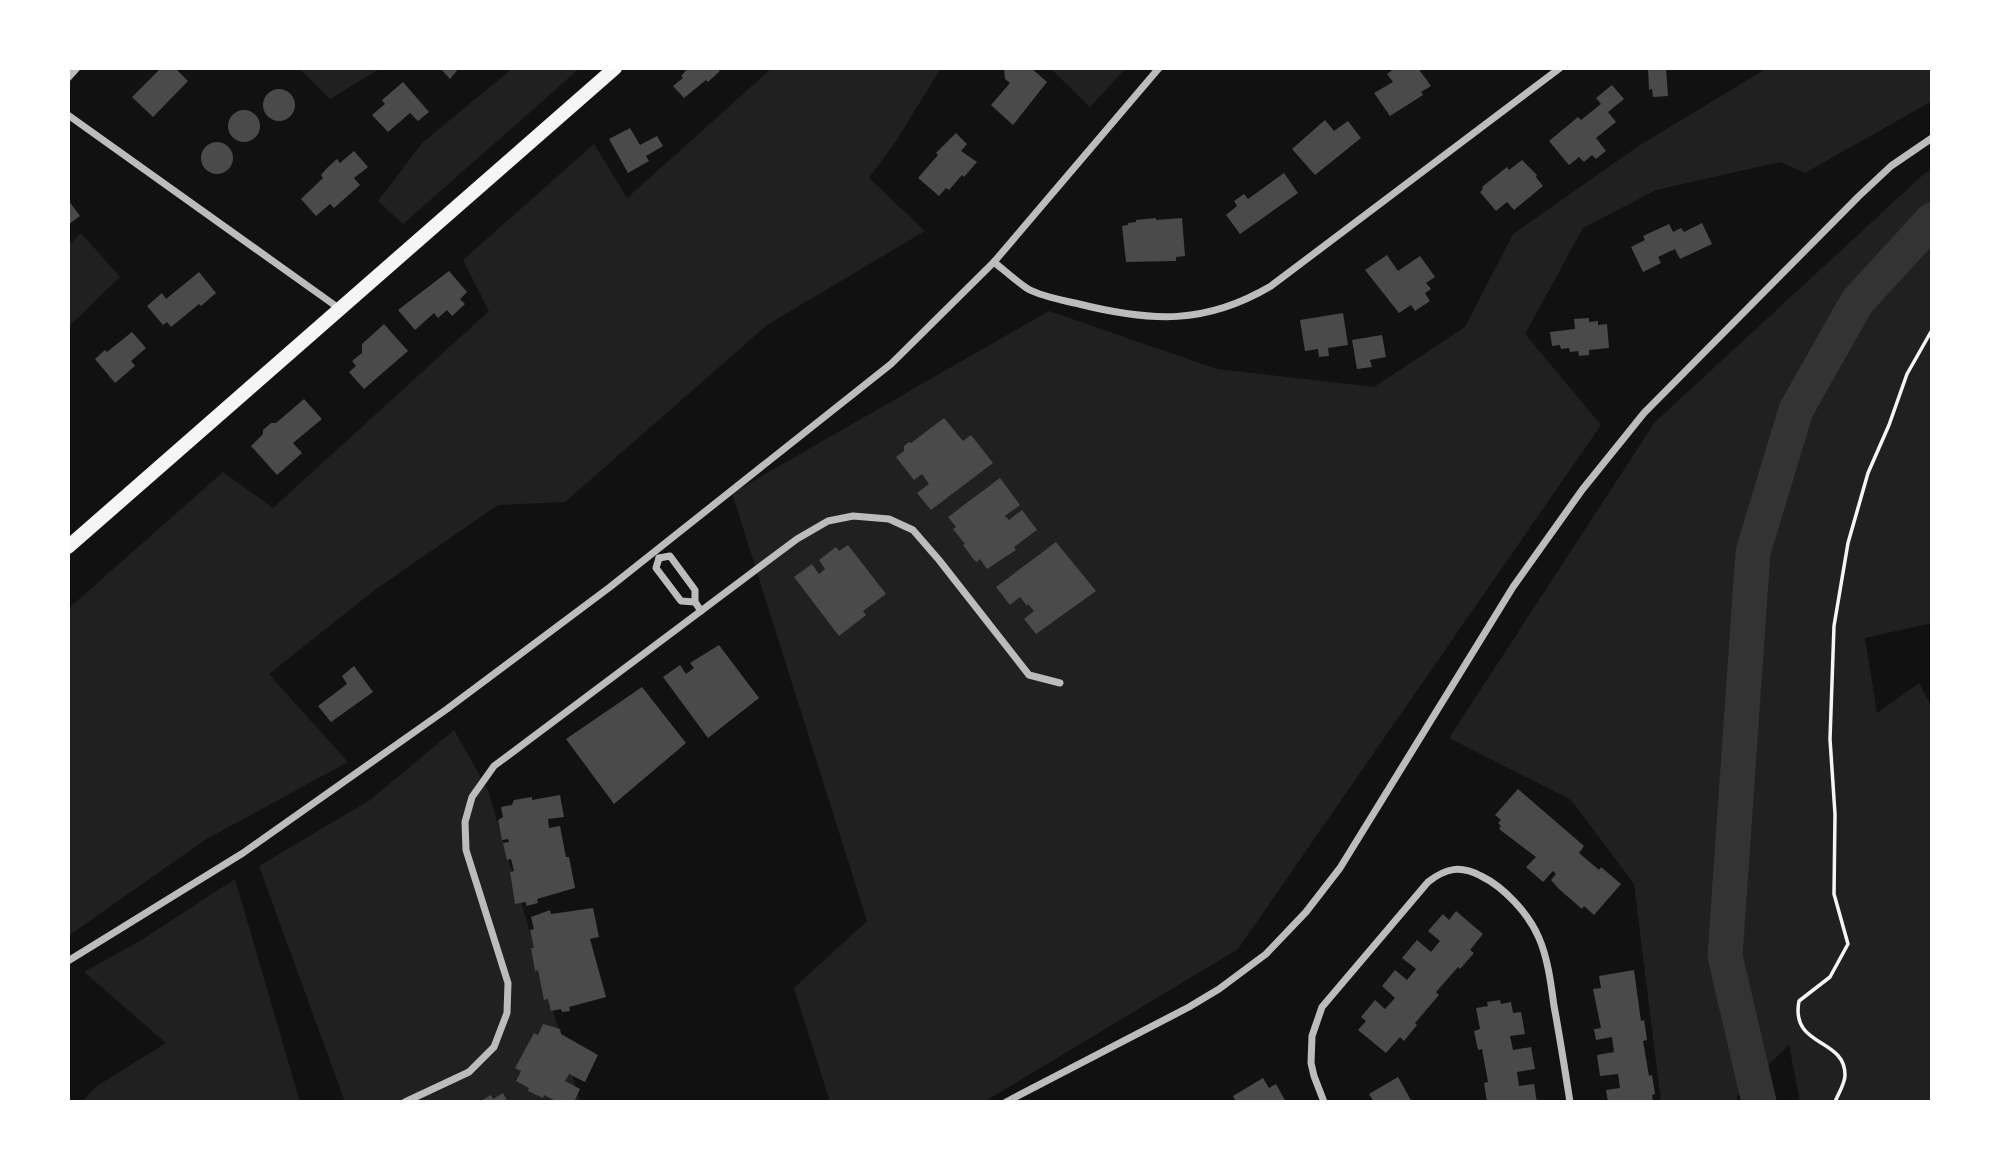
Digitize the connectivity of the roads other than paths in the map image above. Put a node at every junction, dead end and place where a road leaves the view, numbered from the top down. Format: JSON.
{"nodes":[{"id":1,"x":77,"y":68,"type":"edge"},
{"id":2,"x":615,"y":68,"type":"edge"},
{"id":3,"x":1159,"y":68,"type":"edge"},
{"id":4,"x":1560,"y":68,"type":"edge"},
{"id":5,"x":68,"y":78,"type":"edge"},
{"id":6,"x":68,"y":115,"type":"edge"},
{"id":7,"x":1932,"y":138,"type":"edge"},
{"id":8,"x":994,"y":262,"type":"junction"},
{"id":9,"x":341,"y":309,"type":"junction"},
{"id":10,"x":68,"y":547,"type":"edge"},
{"id":11,"x":657,"y":555,"type":"junction"},
{"id":12,"x":695,"y":601,"type":"junction"},
{"id":13,"x":701,"y":611,"type":"junction"},
{"id":14,"x":1060,"y":683,"type":"dead end"},
{"id":15,"x":68,"y":961,"type":"edge"},
{"id":16,"x":405,"y":1102,"type":"edge"},
{"id":17,"x":1006,"y":1102,"type":"edge"},
{"id":18,"x":1324,"y":1102,"type":"edge"},
{"id":19,"x":1570,"y":1102,"type":"edge"}],
"edges":[{"from":1,"to":5,"type":"street"},
{"from":2,"to":9,"type":"main road"},
{"from":3,"to":8,"type":"street"},
{"from":4,"to":8,"type":"street"},
{"from":6,"to":9,"type":"street"},
{"from":7,"to":17,"type":"street"},
{"from":8,"to":11,"type":"street"},
{"from":9,"to":10,"type":"main road"},
{"from":11,"to":12,"type":"street"},
{"from":11,"to":12,"type":"street"},
{"from":11,"to":15,"type":"street"},
{"from":12,"to":13,"type":"street"},
{"from":13,"to":14,"type":"street"},
{"from":13,"to":16,"type":"street"},
{"from":18,"to":19,"type":"street"}]}
